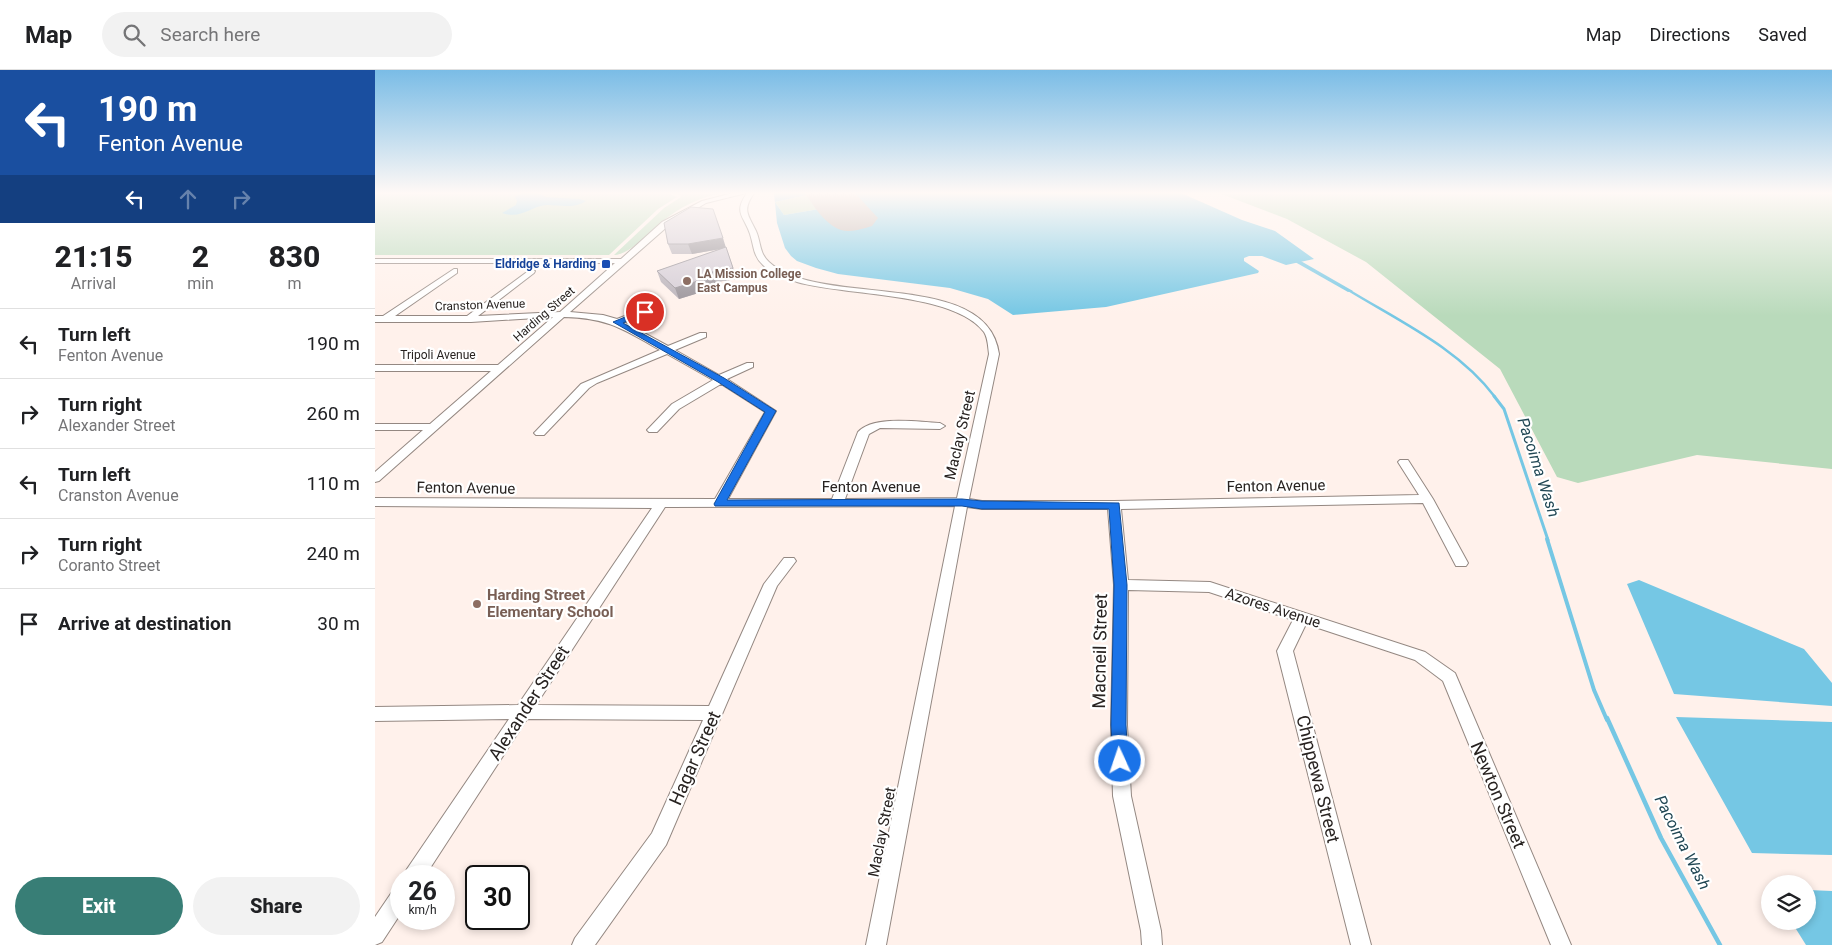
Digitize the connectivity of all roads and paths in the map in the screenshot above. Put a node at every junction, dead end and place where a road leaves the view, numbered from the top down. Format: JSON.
{"nodes":[{"id":1,"x":655,"y":234,"type":"edge"},
{"id":2,"x":753,"y":234,"type":"edge"},
{"id":3,"x":375,"y":261,"type":"edge"},
{"id":4,"x":622,"y":261,"type":"junction"},
{"id":5,"x":455,"y":272,"type":"dead end"},
{"id":6,"x":531,"y":272,"type":"dead end"},
{"id":7,"x":651,"y":309,"type":"dead end"},
{"id":8,"x":560,"y":316,"type":"junction"},
{"id":9,"x":380,"y":319,"type":"edge"},
{"id":10,"x":469,"y":319,"type":"junction"},
{"id":11,"x":617,"y":322,"type":"junction"},
{"id":12,"x":703,"y":335,"type":"dead end"},
{"id":13,"x":665,"y":350,"type":"junction"},
{"id":14,"x":750,"y":365,"type":"dead end"},
{"id":15,"x":375,"y":368,"type":"edge"},
{"id":16,"x":501,"y":368,"type":"junction"},
{"id":17,"x":720,"y":380,"type":"junction"},
{"id":18,"x":940,"y":426,"type":"dead end"},
{"id":19,"x":375,"y":427,"type":"edge"},
{"id":20,"x":433,"y":427,"type":"junction"},
{"id":21,"x":653,"y":430,"type":"dead end"},
{"id":22,"x":540,"y":432,"type":"dead end"},
{"id":23,"x":1404,"y":462,"type":"dead end"},
{"id":24,"x":375,"y":478,"type":"edge"},
{"id":25,"x":1427,"y":499,"type":"junction"},
{"id":26,"x":375,"y":502,"type":"edge"},
{"id":27,"x":962,"y":502,"type":"junction"},
{"id":28,"x":837,"y":503,"type":"junction"},
{"id":29,"x":661,"y":504,"type":"junction"},
{"id":30,"x":719,"y":504,"type":"junction"},
{"id":31,"x":1115,"y":505,"type":"junction"},
{"id":32,"x":789,"y":561,"type":"dead end"},
{"id":33,"x":1461,"y":563,"type":"dead end"},
{"id":34,"x":1121,"y":585,"type":"junction"},
{"id":35,"x":1302,"y":616,"type":"junction"},
{"id":36,"x":1421,"y":656,"type":"joint"},
{"id":37,"x":523,"y":712,"type":"junction"},
{"id":38,"x":715,"y":713,"type":"junction"},
{"id":39,"x":375,"y":714,"type":"edge"},
{"id":40,"x":421,"y":865,"type":"edge"},
{"id":41,"x":390,"y":913,"type":"edge"},
{"id":42,"x":375,"y":936,"type":"edge"},
{"id":43,"x":582,"y":945,"type":"edge"},
{"id":44,"x":876,"y":945,"type":"edge"},
{"id":45,"x":1152,"y":945,"type":"edge"},
{"id":46,"x":1361,"y":945,"type":"edge"},
{"id":47,"x":1561,"y":945,"type":"edge"}],
"edges":[{"from":1,"to":4,"type":"street","name":"Harding Street"},
{"from":2,"to":27,"type":"street","name":"Maclay Street"},
{"from":3,"to":4,"type":"street"},
{"from":4,"to":8,"type":"street","name":"Harding Street"},
{"from":5,"to":9,"type":"street"},
{"from":6,"to":10,"type":"street"},
{"from":7,"to":11,"type":"street"},
{"from":8,"to":10,"type":"street","name":"Cranston Avenue"},
{"from":8,"to":11,"type":"street","name":"Cranston Avenue"},
{"from":8,"to":16,"type":"street","name":"Harding Street"},
{"from":9,"to":10,"type":"street","name":"Cranston Avenue"},
{"from":11,"to":13,"type":"street","name":"Cranston Avenue"},
{"from":12,"to":13,"type":"street"},
{"from":13,"to":17,"type":"street","name":"Cranston Avenue"},
{"from":13,"to":22,"type":"street"},
{"from":14,"to":17,"type":"street"},
{"from":15,"to":16,"type":"street","name":"Tripoli Avenue"},
{"from":16,"to":20,"type":"street","name":"Harding Street"},
{"from":17,"to":21,"type":"street"},
{"from":17,"to":30,"type":"street","name":"Cranston Avenue"},
{"from":18,"to":28,"type":"street"},
{"from":19,"to":20,"type":"street"},
{"from":20,"to":24,"type":"street","name":"Harding Street"},
{"from":23,"to":25,"type":"street"},
{"from":25,"to":31,"type":"street","name":"Fenton Avenue"},
{"from":25,"to":33,"type":"street"},
{"from":26,"to":29,"type":"street","name":"Fenton Avenue"},
{"from":27,"to":28,"type":"street","name":"Fenton Avenue"},
{"from":27,"to":31,"type":"street","name":"Fenton Avenue"},
{"from":27,"to":44,"type":"street","name":"Maclay Street"},
{"from":28,"to":30,"type":"street","name":"Fenton Avenue"},
{"from":29,"to":30,"type":"street","name":"Fenton Avenue"},
{"from":29,"to":37,"type":"street","name":"Alexander Street"},
{"from":31,"to":34,"type":"street","name":"Macneil Street"},
{"from":32,"to":38,"type":"street","name":"Hagar Street"},
{"from":34,"to":35,"type":"street","name":"Azores Avenue"},
{"from":34,"to":45,"type":"street","name":"Macneil Street"},
{"from":35,"to":36,"type":"street","name":"Azores Avenue"},
{"from":35,"to":46,"type":"street","name":"Chippewa Street"},
{"from":36,"to":47,"type":"street","name":"Newton Street"},
{"from":37,"to":38,"type":"street"},
{"from":37,"to":39,"type":"street"},
{"from":37,"to":40,"type":"street","name":"Alexander Street"},
{"from":38,"to":43,"type":"street","name":"Hagar Street"},
{"from":41,"to":42,"type":"street"}]}
